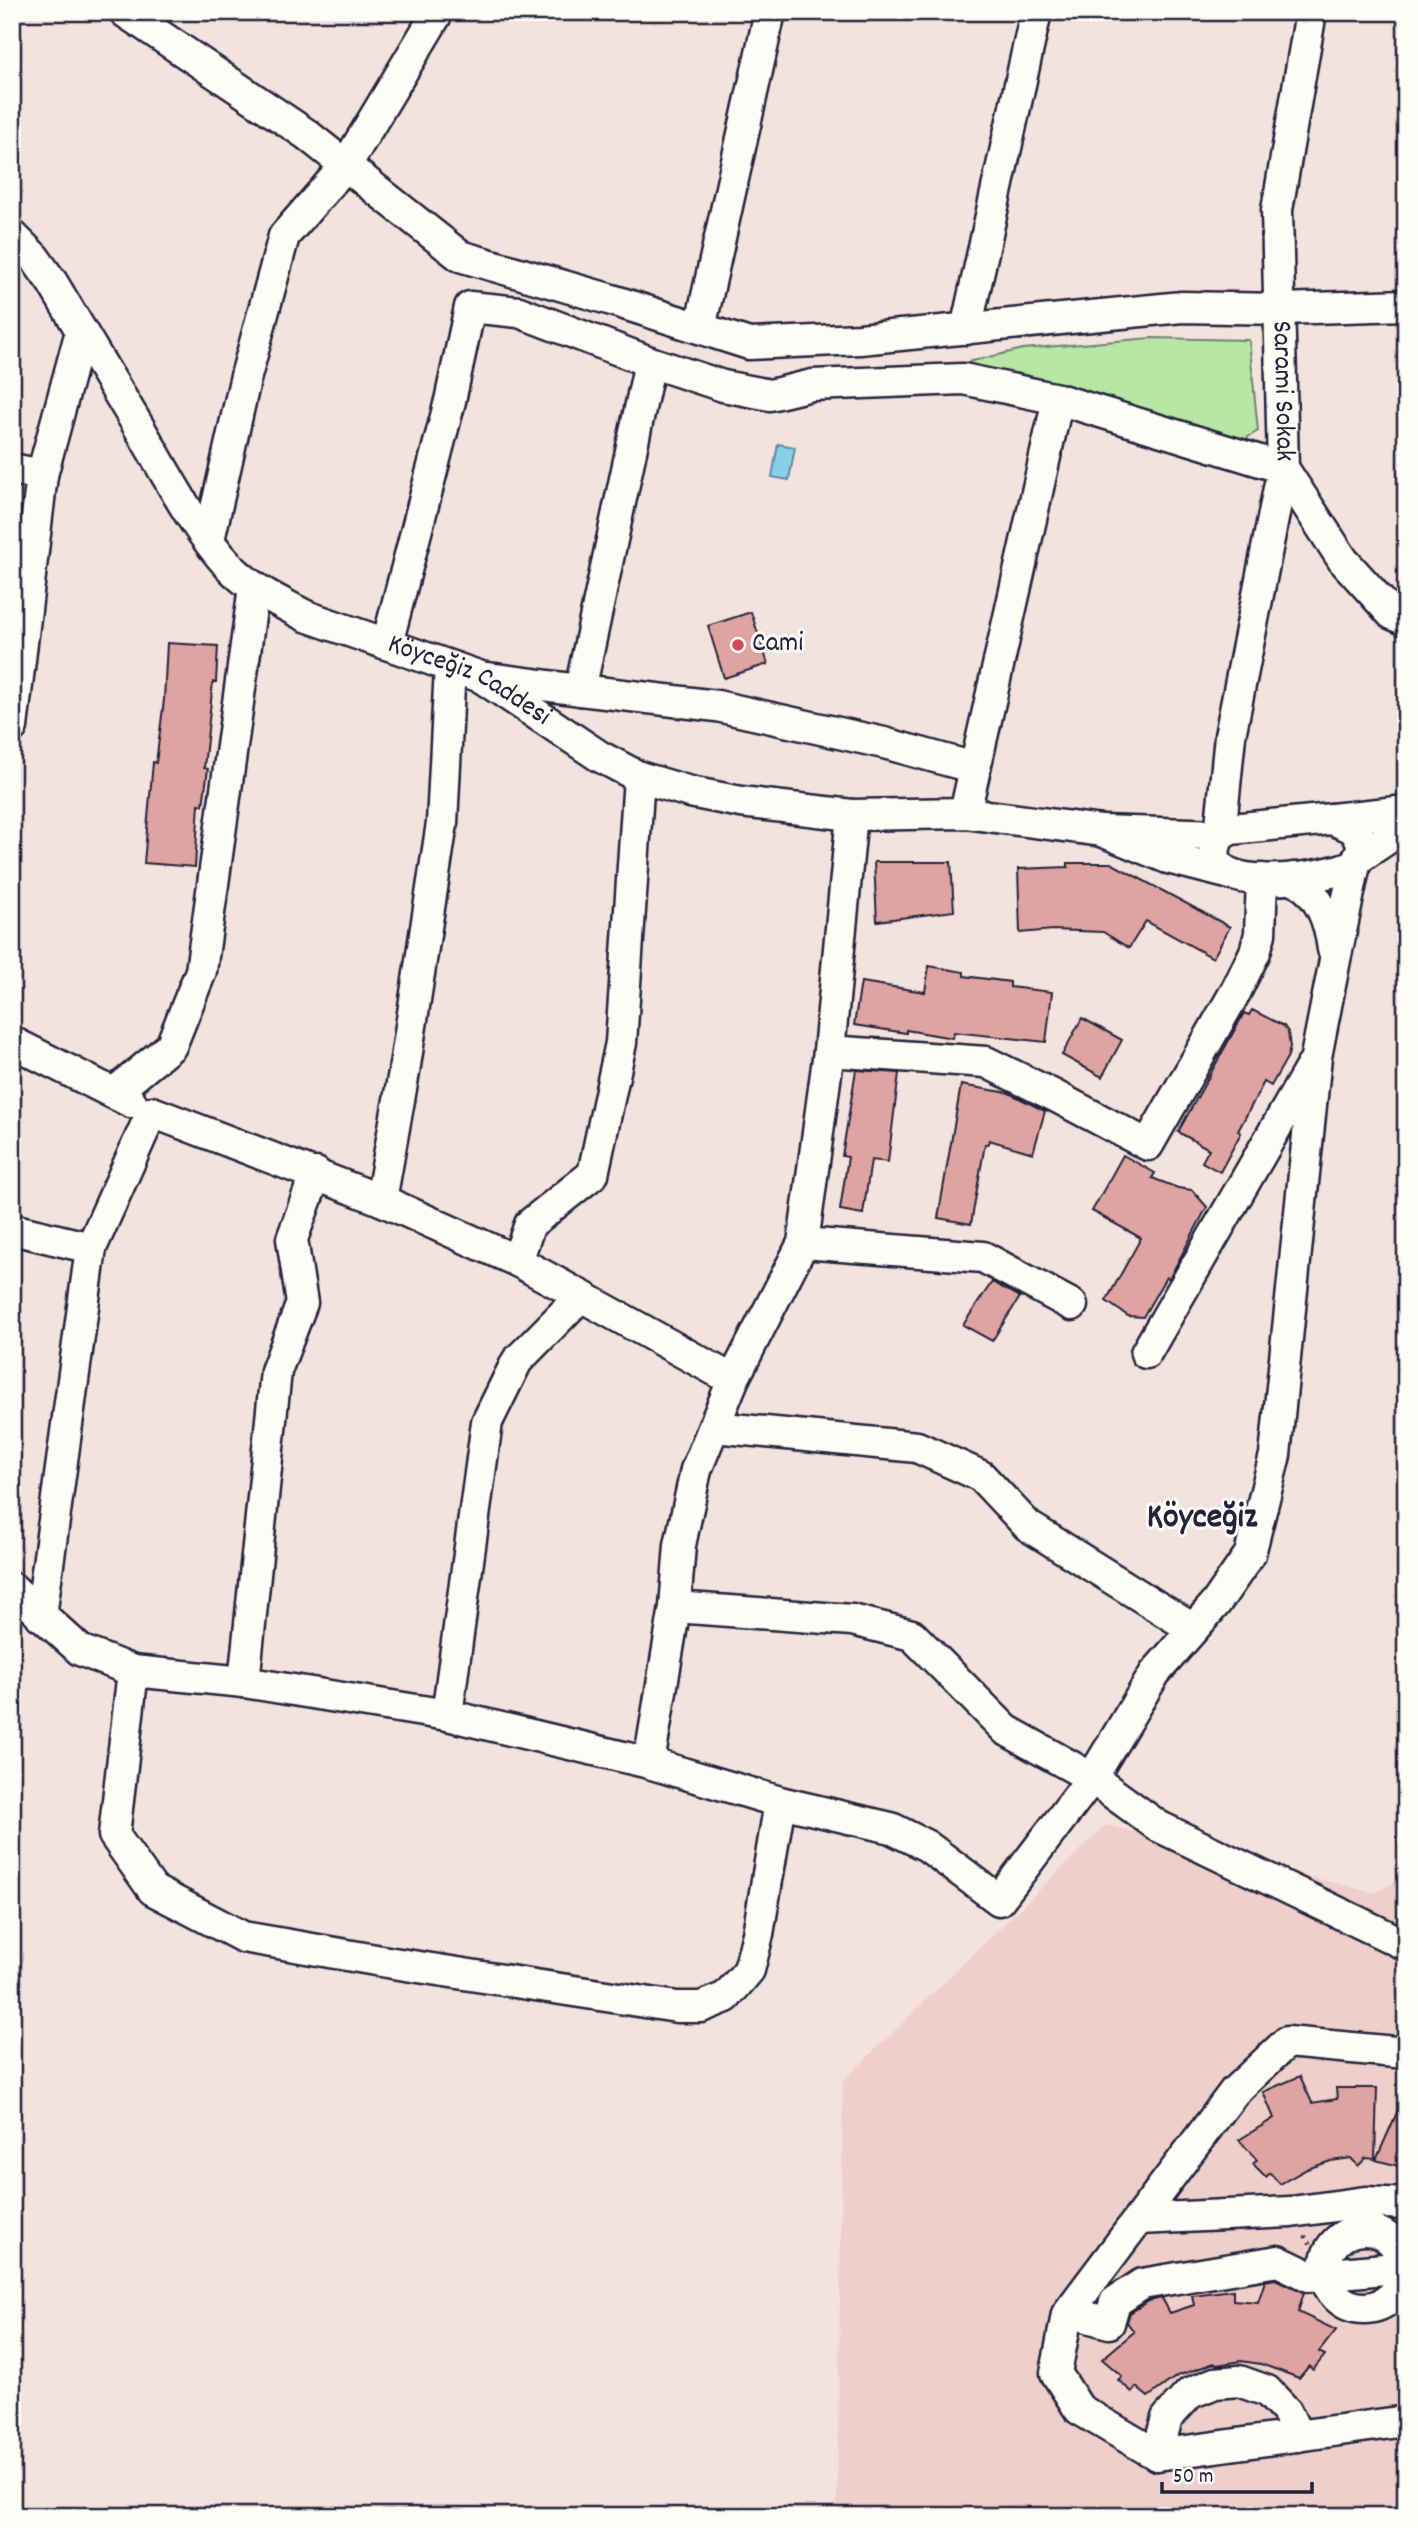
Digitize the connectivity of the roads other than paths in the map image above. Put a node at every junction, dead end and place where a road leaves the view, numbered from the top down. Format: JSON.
{"nodes":[{"id":1,"x":125,"y":12,"type":"edge"},
{"id":2,"x":438,"y":12,"type":"edge"},
{"id":3,"x":770,"y":12,"type":"edge"},
{"id":4,"x":1036,"y":12,"type":"edge"},
{"id":5,"x":1311,"y":12,"type":"edge"},
{"id":6,"x":346,"y":165,"type":"junction"},
{"id":7,"x":12,"y":234,"type":"edge"},
{"id":8,"x":481,"y":262,"type":"junction"},
{"id":9,"x":1406,"y":305,"type":"edge"},
{"id":10,"x":470,"y":307,"type":"junction"},
{"id":11,"x":1281,"y":309,"type":"junction"},
{"id":12,"x":700,"y":328,"type":"junction"},
{"id":13,"x":966,"y":329,"type":"junction"},
{"id":14,"x":81,"y":331,"type":"junction"},
{"id":15,"x":650,"y":362,"type":"junction"},
{"id":16,"x":1058,"y":399,"type":"junction"},
{"id":17,"x":1283,"y":468,"type":"junction"},
{"id":18,"x":12,"y":469,"type":"edge"},
{"id":19,"x":42,"y":475,"type":"junction"},
{"id":20,"x":209,"y":540,"type":"junction"},
{"id":21,"x":254,"y":587,"type":"junction"},
{"id":22,"x":1406,"y":620,"type":"edge"},
{"id":23,"x":387,"y":644,"type":"junction"},
{"id":24,"x":450,"y":667,"type":"junction"},
{"id":25,"x":481,"y":677,"type":"junction"},
{"id":26,"x":580,"y":690,"type":"junction"},
{"id":27,"x":12,"y":727,"type":"edge"},
{"id":28,"x":1225,"y":766,"type":"junction"},
{"id":29,"x":975,"y":768,"type":"junction"},
{"id":30,"x":639,"y":777,"type":"junction"},
{"id":31,"x":1406,"y":811,"type":"edge"},
{"id":32,"x":965,"y":813,"type":"junction"},
{"id":33,"x":852,"y":815,"type":"junction"},
{"id":34,"x":1332,"y":818,"type":"junction"},
{"id":35,"x":1262,"y":825,"type":"junction"},
{"id":36,"x":1406,"y":826,"type":"edge"},
{"id":37,"x":1102,"y":831,"type":"junction"},
{"id":38,"x":1220,"y":835,"type":"junction"},
{"id":39,"x":1357,"y":861,"type":"junction"},
{"id":40,"x":1231,"y":874,"type":"junction"},
{"id":41,"x":1294,"y":878,"type":"junction"},
{"id":42,"x":1262,"y":879,"type":"junction"},
{"id":43,"x":1335,"y":960,"type":"junction"},
{"id":44,"x":12,"y":1042,"type":"edge"},
{"id":45,"x":828,"y":1051,"type":"junction"},
{"id":46,"x":1316,"y":1057,"type":"junction"},
{"id":47,"x":114,"y":1093,"type":"junction"},
{"id":48,"x":152,"y":1112,"type":"junction"},
{"id":49,"x":316,"y":1173,"type":"junction"},
{"id":50,"x":381,"y":1200,"type":"junction"},
{"id":51,"x":12,"y":1229,"type":"edge"},
{"id":52,"x":803,"y":1243,"type":"junction"},
{"id":53,"x":91,"y":1248,"type":"junction"},
{"id":54,"x":517,"y":1261,"type":"junction"},
{"id":55,"x":581,"y":1296,"type":"junction"},
{"id":56,"x":1072,"y":1305,"type":"dead end"},
{"id":57,"x":1146,"y":1353,"type":"dead end"},
{"id":58,"x":733,"y":1380,"type":"junction"},
{"id":59,"x":714,"y":1427,"type":"junction"},
{"id":60,"x":12,"y":1588,"type":"edge"},
{"id":61,"x":675,"y":1607,"type":"junction"},
{"id":62,"x":41,"y":1616,"type":"junction"},
{"id":63,"x":1193,"y":1629,"type":"junction"},
{"id":64,"x":133,"y":1671,"type":"junction"},
{"id":65,"x":244,"y":1682,"type":"junction"},
{"id":66,"x":447,"y":1715,"type":"junction"},
{"id":67,"x":649,"y":1763,"type":"junction"},
{"id":68,"x":1092,"y":1778,"type":"junction"},
{"id":69,"x":780,"y":1802,"type":"junction"},
{"id":70,"x":1406,"y":1945,"type":"edge"},
{"id":71,"x":1406,"y":2053,"type":"edge"},
{"id":72,"x":1406,"y":2204,"type":"edge"},
{"id":73,"x":1139,"y":2219,"type":"junction"},
{"id":74,"x":1361,"y":2230,"type":"junction"},
{"id":75,"x":1327,"y":2263,"type":"junction"},
{"id":76,"x":1404,"y":2268,"type":"edge"},
{"id":77,"x":1364,"y":2271,"type":"junction"},
{"id":78,"x":1367,"y":2307,"type":"junction"},
{"id":79,"x":1069,"y":2312,"type":"junction"},
{"id":80,"x":1406,"y":2421,"type":"edge"},
{"id":81,"x":1298,"y":2436,"type":"junction"},
{"id":82,"x":1157,"y":2455,"type":"junction"}],
"edges":[{"from":1,"to":6,"type":"street"},
{"from":2,"to":6,"type":"street"},
{"from":3,"to":12,"type":"street"},
{"from":4,"to":13,"type":"street"},
{"from":5,"to":11,"type":"street","name":"Sarami Sokak"},
{"from":6,"to":8,"type":"street"},
{"from":6,"to":20,"type":"street"},
{"from":7,"to":14,"type":"street","name":"Köyceğiz Caddesi"},
{"from":8,"to":10,"type":"street"},
{"from":8,"to":12,"type":"street"},
{"from":9,"to":11,"type":"street"},
{"from":10,"to":15,"type":"street"},
{"from":10,"to":23,"type":"street"},
{"from":11,"to":13,"type":"street"},
{"from":11,"to":17,"type":"street","name":"Sarami Sokak"},
{"from":12,"to":13,"type":"street"},
{"from":14,"to":19,"type":"street"},
{"from":14,"to":20,"type":"street","name":"Köyceğiz Caddesi"},
{"from":15,"to":16,"type":"street"},
{"from":15,"to":26,"type":"street"},
{"from":16,"to":17,"type":"street"},
{"from":16,"to":29,"type":"street"},
{"from":17,"to":22,"type":"street"},
{"from":17,"to":28,"type":"street","name":"Sarami Sokak"},
{"from":18,"to":19,"type":"street"},
{"from":19,"to":27,"type":"street"},
{"from":20,"to":21,"type":"street","name":"Köyceğiz Caddesi"},
{"from":21,"to":23,"type":"street","name":"Köyceğiz Caddesi"},
{"from":21,"to":47,"type":"street"},
{"from":23,"to":24,"type":"street","name":"Köyceğiz Caddesi"},
{"from":24,"to":25,"type":"street","name":"Köyceğiz Caddesi"},
{"from":24,"to":50,"type":"street"},
{"from":25,"to":26,"type":"street"},
{"from":25,"to":30,"type":"street","name":"Köyceğiz Caddesi"},
{"from":26,"to":29,"type":"street"},
{"from":28,"to":35,"type":"street"},
{"from":28,"to":38,"type":"street","name":"Sarami Sokak"},
{"from":29,"to":32,"type":"street"},
{"from":30,"to":33,"type":"street","name":"Köyceğiz Caddesi"},
{"from":30,"to":54,"type":"street"},
{"from":31,"to":34,"type":"street"},
{"from":32,"to":33,"type":"street","name":"Köyceğiz Caddesi"},
{"from":32,"to":37,"type":"street","name":"Köyceğiz Caddesi"},
{"from":33,"to":45,"type":"street"},
{"from":34,"to":35,"type":"street","name":"Köyceğiz Caddesi"},
{"from":34,"to":39,"type":"street"},
{"from":35,"to":38,"type":"street","name":"Köyceğiz Caddesi"},
{"from":36,"to":39,"type":"street"},
{"from":37,"to":38,"type":"street","name":"Köyceğiz Caddesi"},
{"from":37,"to":40,"type":"street","name":"Köyceğiz Caddesi"},
{"from":38,"to":40,"type":"street","name":"Sarami Sokak"},
{"from":39,"to":41,"type":"street","name":"Köyceğiz Caddesi"},
{"from":39,"to":43,"type":"street"},
{"from":40,"to":42,"type":"street","name":"Köyceğiz Caddesi"},
{"from":41,"to":42,"type":"street","name":"Köyceğiz Caddesi"},
{"from":41,"to":43,"type":"street"},
{"from":42,"to":45,"type":"street"},
{"from":43,"to":46,"type":"street"},
{"from":44,"to":47,"type":"street"},
{"from":45,"to":52,"type":"street"},
{"from":46,"to":57,"type":"street"},
{"from":46,"to":63,"type":"street"},
{"from":47,"to":48,"type":"street"},
{"from":48,"to":49,"type":"street"},
{"from":48,"to":53,"type":"street"},
{"from":49,"to":50,"type":"street"},
{"from":49,"to":65,"type":"street"},
{"from":50,"to":54,"type":"street"},
{"from":51,"to":53,"type":"street"},
{"from":52,"to":56,"type":"street"},
{"from":52,"to":58,"type":"street"},
{"from":53,"to":62,"type":"street"},
{"from":54,"to":55,"type":"street"},
{"from":55,"to":58,"type":"street"},
{"from":55,"to":66,"type":"street"},
{"from":58,"to":59,"type":"street"},
{"from":59,"to":61,"type":"street"},
{"from":59,"to":63,"type":"street"},
{"from":60,"to":62,"type":"street"},
{"from":61,"to":67,"type":"street"},
{"from":61,"to":68,"type":"street"},
{"from":62,"to":64,"type":"street"},
{"from":63,"to":68,"type":"street"},
{"from":64,"to":65,"type":"street"},
{"from":64,"to":69,"type":"street"},
{"from":65,"to":66,"type":"street"},
{"from":66,"to":67,"type":"street"},
{"from":67,"to":69,"type":"street"},
{"from":68,"to":69,"type":"street"},
{"from":68,"to":70,"type":"street"},
{"from":71,"to":73,"type":"street"},
{"from":72,"to":73,"type":"street"},
{"from":73,"to":79,"type":"street"},
{"from":74,"to":75,"type":"street"},
{"from":74,"to":76,"type":"street"},
{"from":74,"to":77,"type":"street"},
{"from":75,"to":77,"type":"street"},
{"from":75,"to":78,"type":"street"},
{"from":75,"to":79,"type":"street"},
{"from":76,"to":77,"type":"street"},
{"from":76,"to":78,"type":"street"},
{"from":77,"to":78,"type":"street"},
{"from":79,"to":82,"type":"street"},
{"from":80,"to":81,"type":"street"},
{"from":81,"to":82,"type":"street"},
{"from":81,"to":82,"type":"street"}]}
